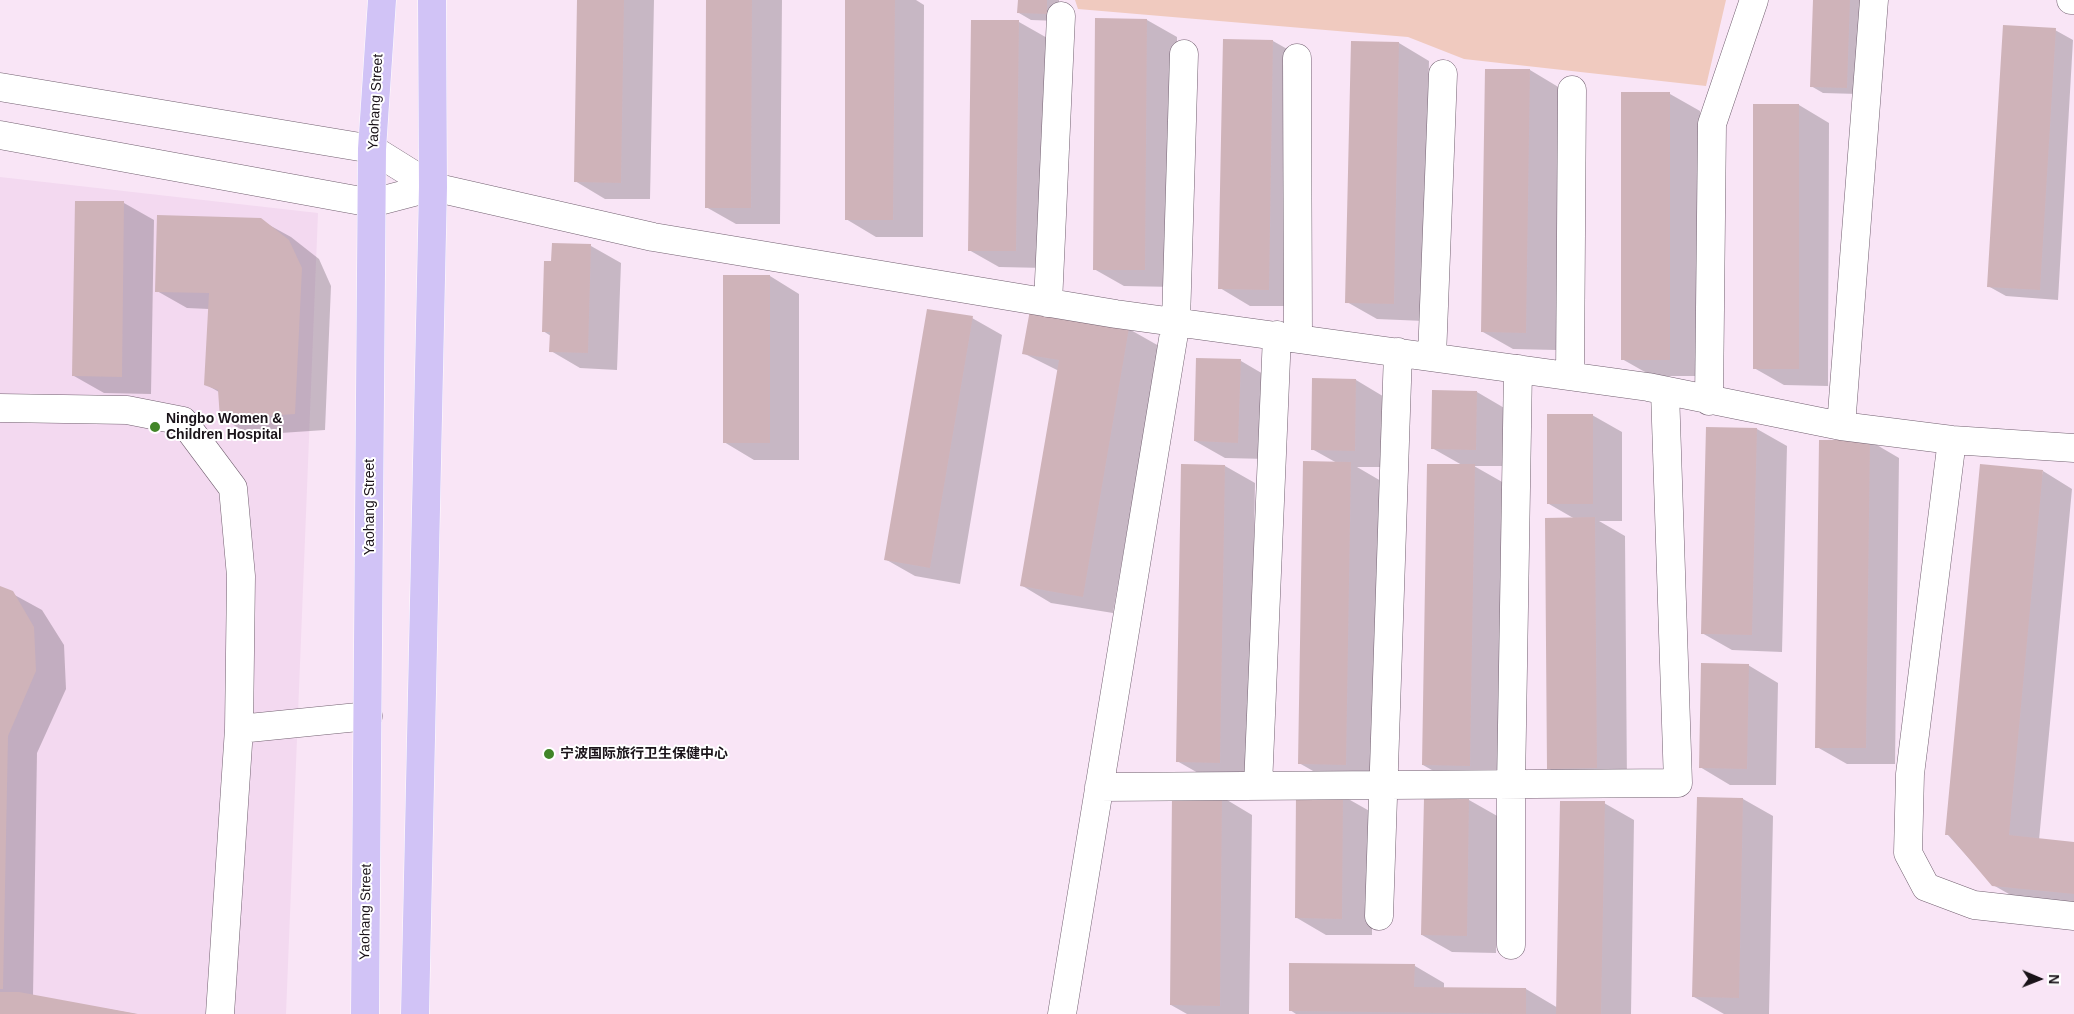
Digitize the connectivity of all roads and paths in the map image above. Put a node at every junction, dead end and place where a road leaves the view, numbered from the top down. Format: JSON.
{"nodes":[{"id":1,"x":382,"y":0,"type":"edge"},
{"id":2,"x":432,"y":0,"type":"edge"},
{"id":3,"x":1754,"y":0,"type":"edge"},
{"id":4,"x":1874,"y":0,"type":"edge"},
{"id":5,"x":1061,"y":16,"type":"dead end"},
{"id":6,"x":1184,"y":54,"type":"dead end"},
{"id":7,"x":1297,"y":58,"type":"dead end"},
{"id":8,"x":1443,"y":74,"type":"dead end"},
{"id":9,"x":0,"y":87,"type":"edge"},
{"id":10,"x":1572,"y":90,"type":"dead end"},
{"id":11,"x":0,"y":135,"type":"edge"},
{"id":12,"x":372,"y":149,"type":"junction"},
{"id":13,"x":432,"y":187,"type":"junction"},
{"id":14,"x":372,"y":203,"type":"junction"},
{"id":15,"x":1048,"y":303,"type":"junction"},
{"id":16,"x":1176,"y":320,"type":"junction"},
{"id":17,"x":1287,"y":336,"type":"junction"},
{"id":18,"x":1398,"y":352,"type":"junction"},
{"id":19,"x":1432,"y":357,"type":"junction"},
{"id":20,"x":1518,"y":369,"type":"junction"},
{"id":21,"x":1570,"y":376,"type":"junction"},
{"id":22,"x":1665,"y":391,"type":"junction"},
{"id":23,"x":1709,"y":401,"type":"junction"},
{"id":24,"x":0,"y":408,"type":"edge"},
{"id":25,"x":1841,"y":426,"type":"junction"},
{"id":26,"x":1952,"y":440,"type":"junction"},
{"id":27,"x":2074,"y":448,"type":"edge"},
{"id":28,"x":368,"y":716,"type":"junction"},
{"id":29,"x":239,"y":729,"type":"junction"},
{"id":30,"x":1383,"y":785,"type":"junction"},
{"id":31,"x":1510,"y":785,"type":"junction"},
{"id":32,"x":1258,"y":786,"type":"junction"},
{"id":33,"x":1099,"y":788,"type":"junction"},
{"id":34,"x":1379,"y":916,"type":"dead end"},
{"id":35,"x":2074,"y":916,"type":"edge"},
{"id":36,"x":1511,"y":945,"type":"dead end"},
{"id":37,"x":1065,"y":1013,"type":"edge"},
{"id":38,"x":220,"y":1014,"type":"edge"},
{"id":39,"x":365,"y":1014,"type":"edge"},
{"id":40,"x":415,"y":1014,"type":"edge"}],
"edges":[{"from":1,"to":12,"type":"main road","name":"Yaohang Street"},
{"from":2,"to":13,"type":"main road"},
{"from":3,"to":23,"type":"street"},
{"from":4,"to":25,"type":"street"},
{"from":5,"to":15,"type":"street"},
{"from":6,"to":16,"type":"street"},
{"from":7,"to":17,"type":"street"},
{"from":8,"to":19,"type":"street"},
{"from":9,"to":12,"type":"street"},
{"from":10,"to":21,"type":"street"},
{"from":11,"to":14,"type":"street"},
{"from":12,"to":13,"type":"street"},
{"from":12,"to":14,"type":"main road","name":"Yaohang Street"},
{"from":13,"to":14,"type":"street"},
{"from":13,"to":15,"type":"street"},
{"from":13,"to":40,"type":"main road"},
{"from":14,"to":28,"type":"main road","name":"Yaohang Street"},
{"from":15,"to":16,"type":"street"},
{"from":16,"to":17,"type":"street"},
{"from":16,"to":33,"type":"street"},
{"from":17,"to":18,"type":"street"},
{"from":17,"to":32,"type":"street"},
{"from":18,"to":19,"type":"street"},
{"from":18,"to":30,"type":"street"},
{"from":19,"to":20,"type":"street"},
{"from":20,"to":21,"type":"street"},
{"from":20,"to":31,"type":"street"},
{"from":21,"to":22,"type":"street"},
{"from":22,"to":23,"type":"street"},
{"from":22,"to":31,"type":"street"},
{"from":23,"to":25,"type":"street"},
{"from":24,"to":29,"type":"street"},
{"from":25,"to":26,"type":"street"},
{"from":26,"to":27,"type":"street"},
{"from":26,"to":35,"type":"street"},
{"from":28,"to":29,"type":"street"},
{"from":28,"to":39,"type":"main road","name":"Yaohang Street"},
{"from":29,"to":38,"type":"street"},
{"from":30,"to":31,"type":"street"},
{"from":30,"to":32,"type":"street"},
{"from":30,"to":34,"type":"street"},
{"from":31,"to":36,"type":"street"},
{"from":32,"to":33,"type":"street"},
{"from":33,"to":37,"type":"street"}]}
